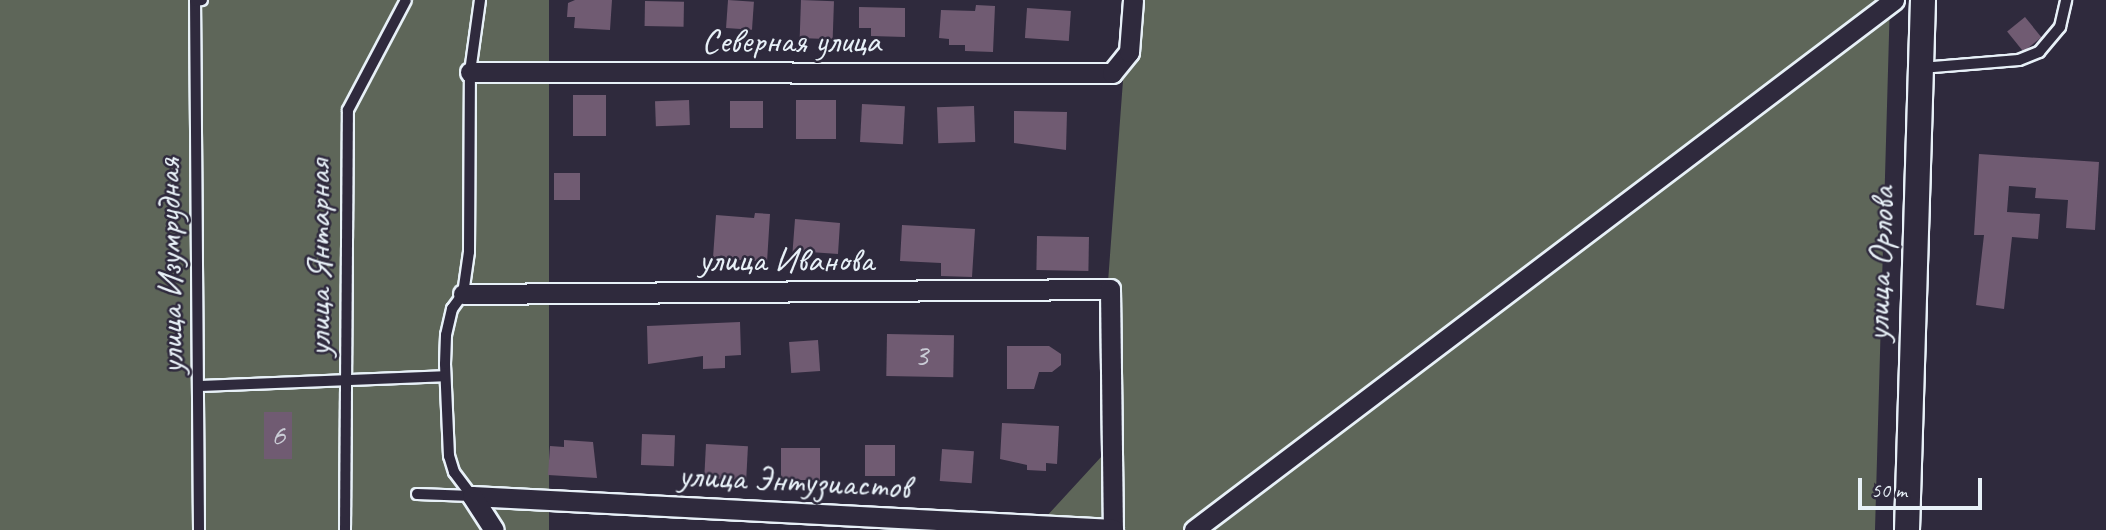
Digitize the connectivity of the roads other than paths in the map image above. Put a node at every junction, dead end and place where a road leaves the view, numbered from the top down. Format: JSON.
{"nodes":[{"id":1,"x":406,"y":0,"type":"edge"},
{"id":2,"x":480,"y":0,"type":"edge"},
{"id":3,"x":1133,"y":0,"type":"edge"},
{"id":4,"x":1894,"y":0,"type":"edge"},
{"id":5,"x":1923,"y":0,"type":"edge"},
{"id":6,"x":2066,"y":0,"type":"edge"},
{"id":7,"x":199,"y":1,"type":"edge"},
{"id":8,"x":1921,"y":68,"type":"junction"},
{"id":9,"x":470,"y":72,"type":"junction"},
{"id":10,"x":463,"y":294,"type":"junction"},
{"id":11,"x":445,"y":376,"type":"junction"},
{"id":12,"x":346,"y":380,"type":"junction"},
{"id":13,"x":199,"y":386,"type":"junction"},
{"id":14,"x":417,"y":494,"type":"dead end"},
{"id":15,"x":472,"y":496,"type":"junction"},
{"id":16,"x":1113,"y":529,"type":"edge"},
{"id":17,"x":199,"y":530,"type":"edge"},
{"id":18,"x":345,"y":530,"type":"edge"},
{"id":19,"x":494,"y":530,"type":"edge"},
{"id":20,"x":1194,"y":530,"type":"edge"},
{"id":21,"x":1907,"y":530,"type":"edge"}],
"edges":[{"from":1,"to":12,"type":"lane","name":"улица Янтарная"},
{"from":2,"to":9,"type":"lane"},
{"from":3,"to":9,"type":"street","name":"Северная улица"},
{"from":4,"to":20,"type":"street"},
{"from":5,"to":8,"type":"street","name":"улица Орлова"},
{"from":6,"to":8,"type":"lane"},
{"from":7,"to":13,"type":"lane","name":"улица Изумрудная"},
{"from":8,"to":21,"type":"street","name":"улица Орлова"},
{"from":9,"to":10,"type":"lane"},
{"from":10,"to":11,"type":"lane"},
{"from":10,"to":16,"type":"street","name":"улица Иванова"},
{"from":11,"to":12,"type":"lane"},
{"from":11,"to":15,"type":"lane"},
{"from":12,"to":13,"type":"lane"},
{"from":12,"to":18,"type":"lane","name":"улица Янтарная"},
{"from":13,"to":17,"type":"lane","name":"улица Изумрудная"},
{"from":14,"to":15,"type":"lane"},
{"from":15,"to":16,"type":"street","name":"улица Энтузиастов"},
{"from":15,"to":19,"type":"street"}]}
